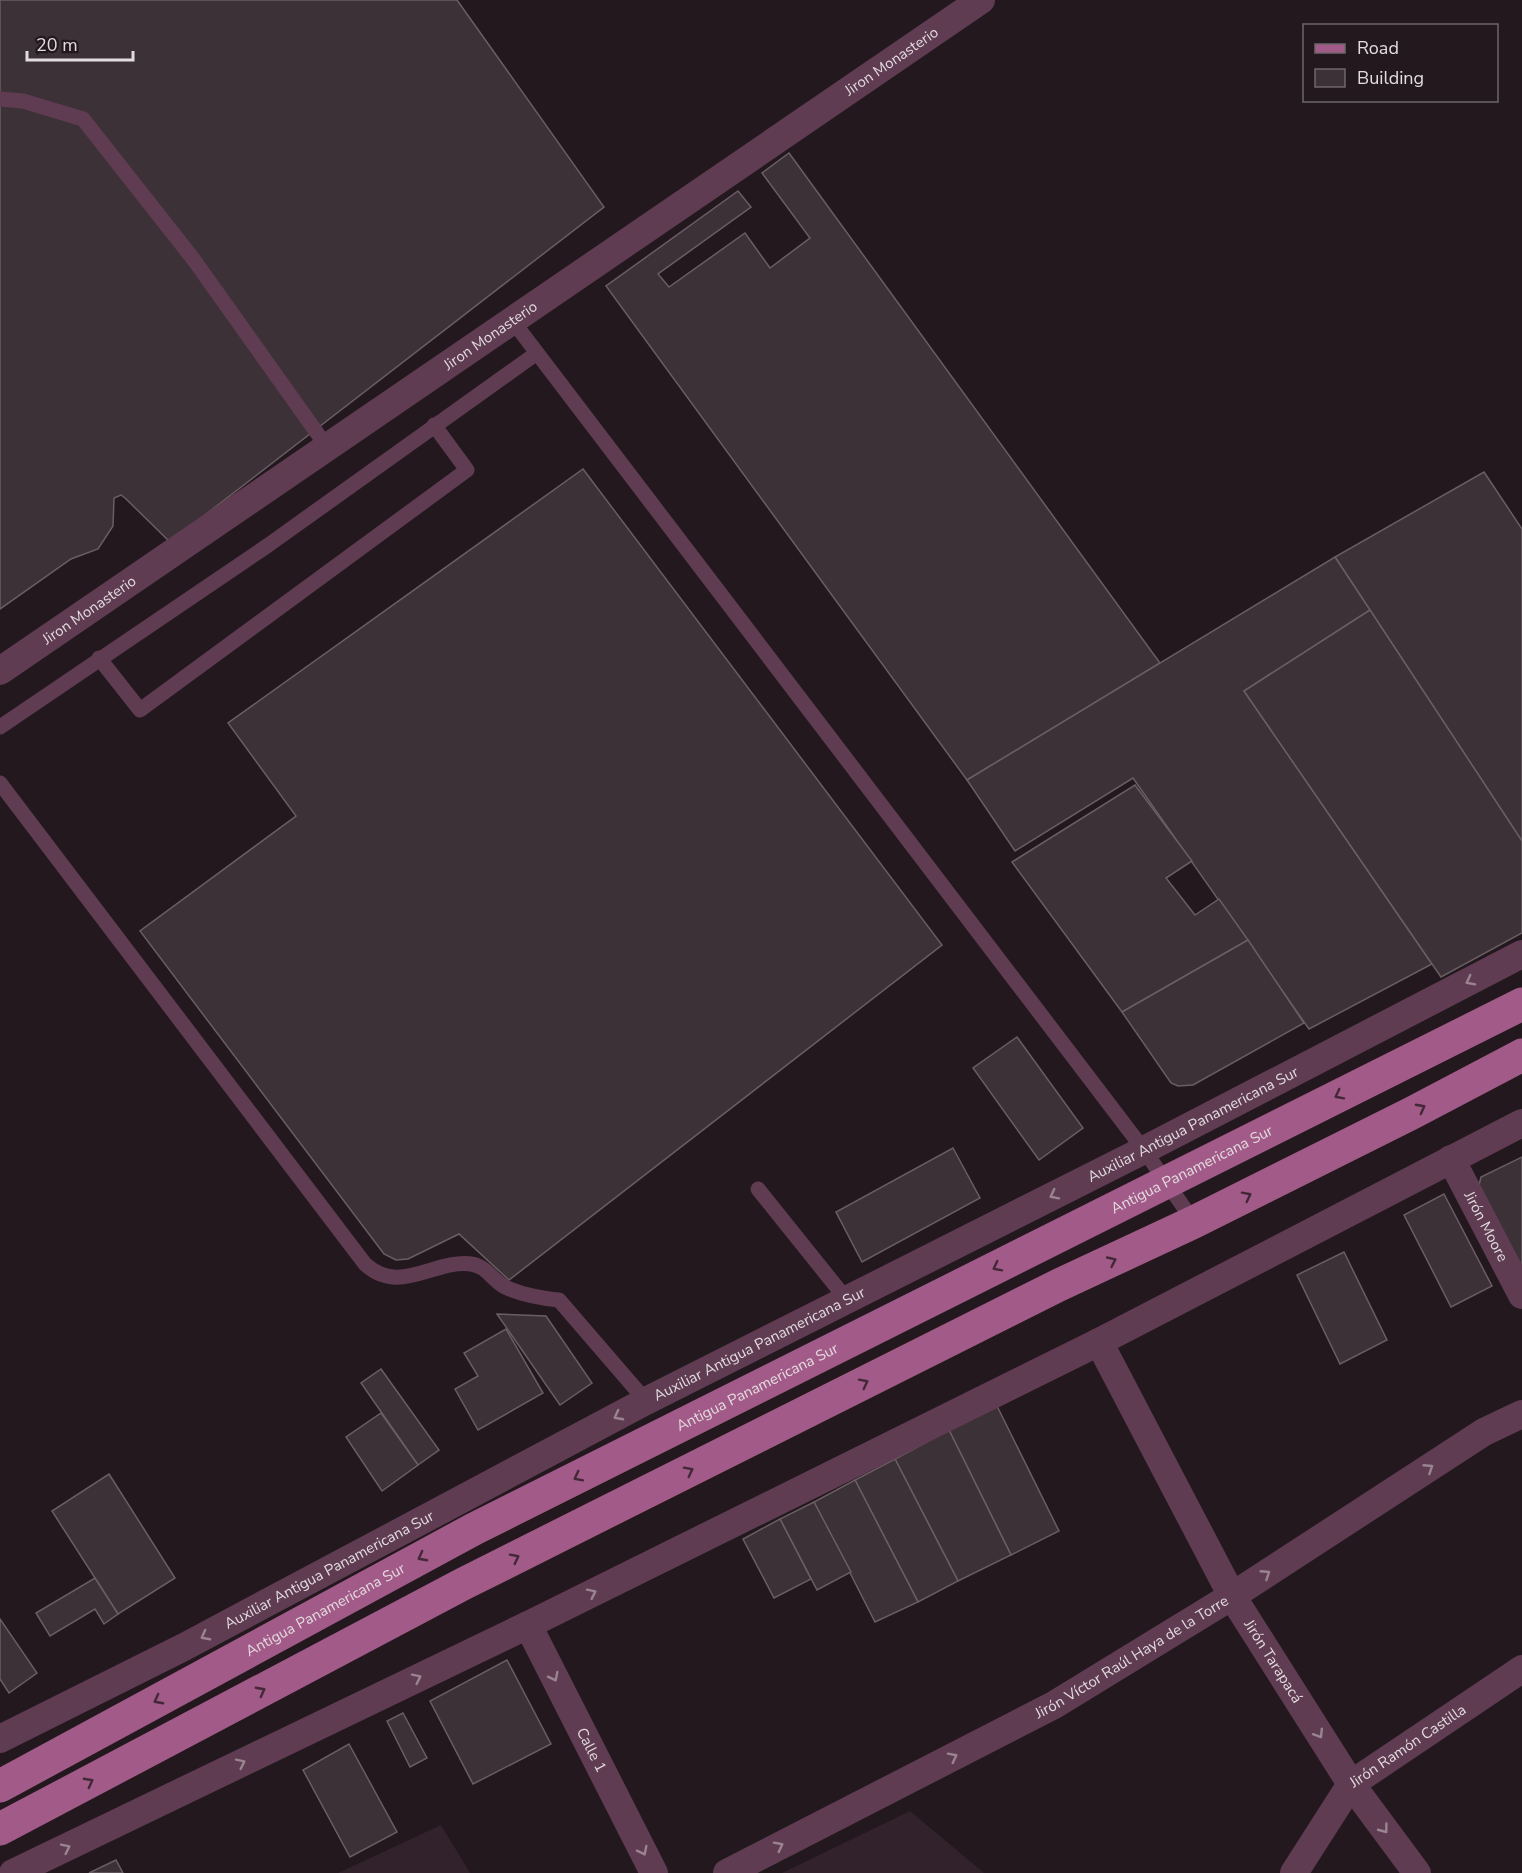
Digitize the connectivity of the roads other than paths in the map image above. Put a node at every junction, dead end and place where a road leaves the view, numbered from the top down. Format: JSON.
{"nodes":[{"id":1,"x":981,"y":0,"type":"edge"},
{"id":2,"x":0,"y":99,"type":"edge"},
{"id":3,"x":512,"y":320,"type":"junction"},
{"id":4,"x":537,"y":354,"type":"junction"},
{"id":5,"x":434,"y":425,"type":"junction"},
{"id":6,"x":327,"y":447,"type":"junction"},
{"id":7,"x":99,"y":658,"type":"junction"},
{"id":8,"x":0,"y":670,"type":"edge"},
{"id":9,"x":0,"y":727,"type":"edge"},
{"id":10,"x":0,"y":783,"type":"edge"},
{"id":11,"x":1522,"y":954,"type":"edge"},
{"id":12,"x":1522,"y":1004,"type":"edge"},
{"id":13,"x":1522,"y":1055,"type":"edge"},
{"id":14,"x":1522,"y":1123,"type":"edge"},
{"id":15,"x":1144,"y":1150,"type":"junction"},
{"id":16,"x":1451,"y":1159,"type":"junction"},
{"id":17,"x":1166,"y":1182,"type":"junction"},
{"id":18,"x":758,"y":1190,"type":"dead end"},
{"id":19,"x":1194,"y":1222,"type":"junction"},
{"id":20,"x":1522,"y":1295,"type":"edge"},
{"id":21,"x":847,"y":1300,"type":"junction"},
{"id":22,"x":1099,"y":1342,"type":"junction"},
{"id":23,"x":646,"y":1401,"type":"junction"},
{"id":24,"x":1522,"y":1414,"type":"edge"},
{"id":25,"x":1232,"y":1596,"type":"junction"},
{"id":26,"x":528,"y":1625,"type":"junction"},
{"id":27,"x":1522,"y":1668,"type":"edge"},
{"id":28,"x":0,"y":1739,"type":"edge"},
{"id":29,"x":1351,"y":1784,"type":"junction"},
{"id":30,"x":0,"y":1786,"type":"edge"},
{"id":31,"x":0,"y":1828,"type":"edge"},
{"id":32,"x":13,"y":1873,"type":"edge"},
{"id":33,"x":654,"y":1873,"type":"edge"},
{"id":34,"x":727,"y":1873,"type":"edge"},
{"id":35,"x":1294,"y":1873,"type":"edge"},
{"id":36,"x":1417,"y":1873,"type":"edge"}],
"edges":[{"from":1,"to":3,"type":"street","name":"Jiron Monasterio"},
{"from":2,"to":6,"type":"lane"},
{"from":3,"to":4,"type":"lane"},
{"from":3,"to":6,"type":"street","name":"Jiron Monasterio"},
{"from":4,"to":5,"type":"lane"},
{"from":4,"to":15,"type":"lane"},
{"from":5,"to":7,"type":"lane"},
{"from":5,"to":7,"type":"lane"},
{"from":6,"to":8,"type":"street","name":"Jiron Monasterio"},
{"from":7,"to":9,"type":"lane"},
{"from":10,"to":23,"type":"lane"},
{"from":11,"to":15,"type":"street","name":"Auxiliar Antigua Panamericana Sur","one_way":true},
{"from":12,"to":17,"type":"main road","name":"Antigua Panamericana Sur","one_way":true},
{"from":19,"to":13,"type":"main road","one_way":true},
{"from":14,"to":16,"type":"street"},
{"from":15,"to":17,"type":"lane"},
{"from":15,"to":21,"type":"street","name":"Auxiliar Antigua Panamericana Sur","one_way":true},
{"from":16,"to":20,"type":"street","name":"Jirón Moore"},
{"from":16,"to":22,"type":"street"},
{"from":17,"to":19,"type":"lane"},
{"from":17,"to":30,"type":"main road","name":"Antigua Panamericana Sur","one_way":true},
{"from":18,"to":21,"type":"lane"},
{"from":31,"to":19,"type":"main road","one_way":true},
{"from":21,"to":23,"type":"street","name":"Auxiliar Antigua Panamericana Sur"},
{"from":22,"to":25,"type":"street","name":"Jirón Tarapacá"},
{"from":26,"to":22,"type":"street","one_way":true},
{"from":23,"to":28,"type":"street","name":"Auxiliar Antigua Panamericana Sur","one_way":true},
{"from":25,"to":24,"type":"street","name":"Jirón Víctor Raúl Haya de la Torre","one_way":true},
{"from":25,"to":29,"type":"street","name":"Jirón Tarapacá","one_way":true},
{"from":34,"to":25,"type":"street","name":"Jirón Víctor Raúl Haya de la Torre","one_way":true},
{"from":32,"to":26,"type":"street","one_way":true},
{"from":26,"to":33,"type":"street","name":"Calle 1","one_way":true},
{"from":27,"to":29,"type":"street","name":"Jirón Ramón Castilla"},
{"from":29,"to":35,"type":"street","name":"Jirón Ramón Castilla"},
{"from":29,"to":36,"type":"street","name":"Jirón Tarapacá","one_way":true}]}
